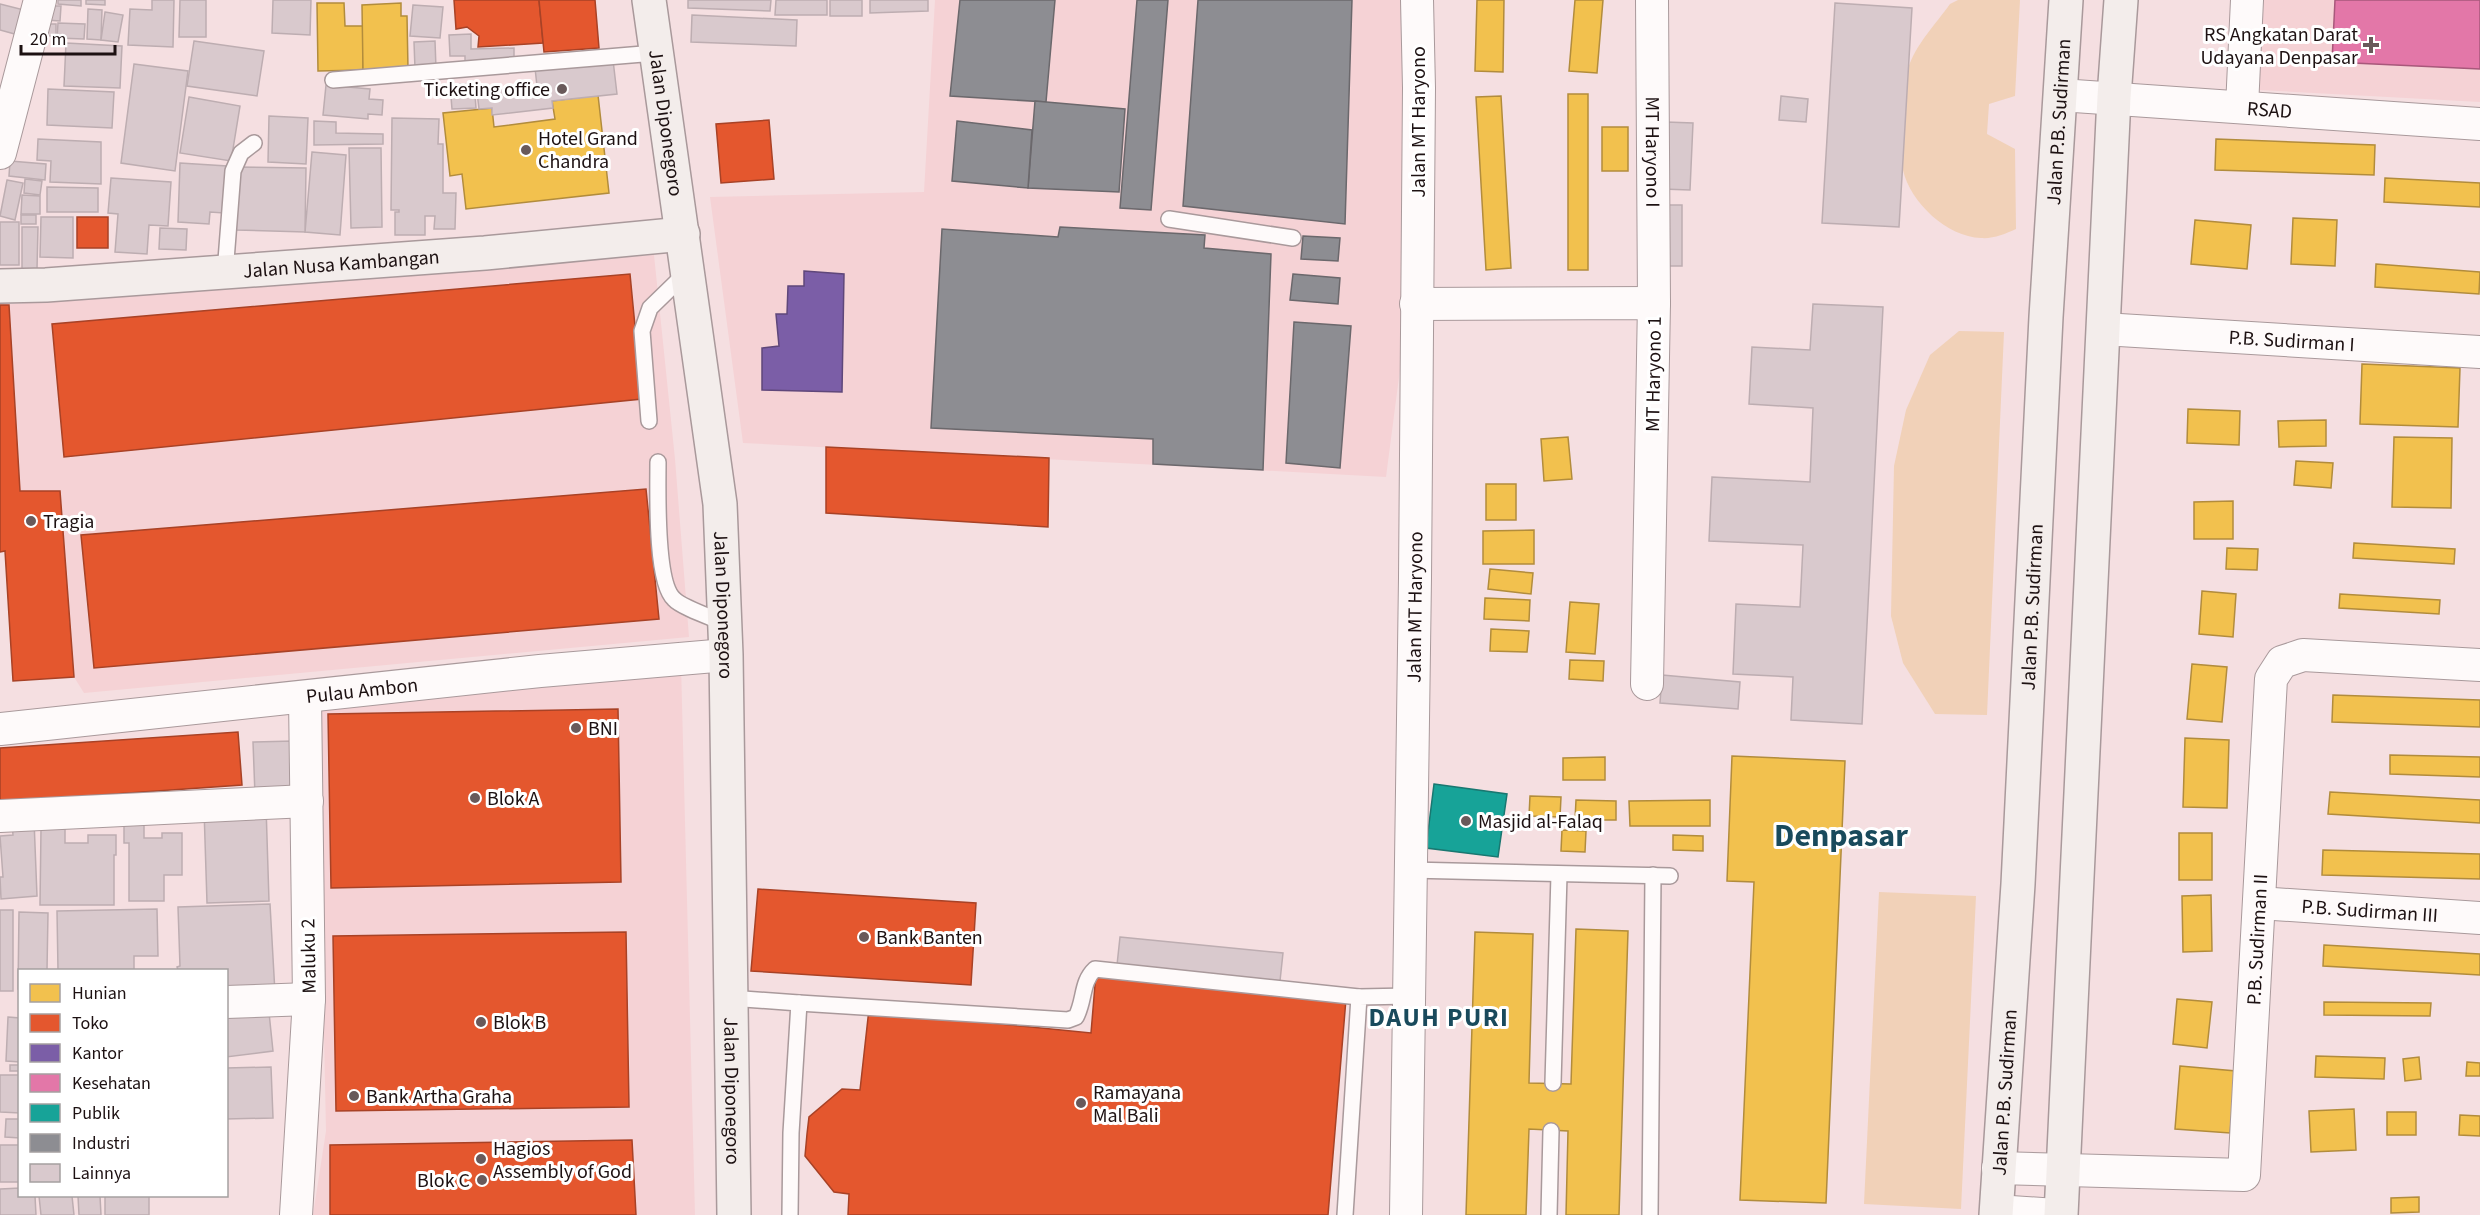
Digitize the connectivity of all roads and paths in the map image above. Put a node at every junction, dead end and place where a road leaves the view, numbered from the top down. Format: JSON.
{"nodes":[{"id":1,"x":40,"y":0,"type":"edge"},
{"id":2,"x":649,"y":0,"type":"edge"},
{"id":3,"x":1417,"y":0,"type":"edge"},
{"id":4,"x":1652,"y":0,"type":"edge"},
{"id":5,"x":2066,"y":0,"type":"edge"},
{"id":6,"x":2121,"y":0,"type":"edge"},
{"id":7,"x":2247,"y":0,"type":"edge"},
{"id":8,"x":656,"y":53,"type":"junction"},
{"id":9,"x":333,"y":80,"type":"dead end"},
{"id":10,"x":2060,"y":95,"type":"junction"},
{"id":11,"x":2114,"y":98,"type":"junction"},
{"id":12,"x":2242,"y":107,"type":"junction"},
{"id":13,"x":2480,"y":124,"type":"edge"},
{"id":14,"x":254,"y":143,"type":"dead end"},
{"id":15,"x":0,"y":153,"type":"edge"},
{"id":16,"x":1169,"y":219,"type":"dead end"},
{"id":17,"x":683,"y":234,"type":"junction"},
{"id":18,"x":1293,"y":238,"type":"dead end"},
{"id":19,"x":688,"y":270,"type":"junction"},
{"id":20,"x":225,"y":273,"type":"junction"},
{"id":21,"x":0,"y":286,"type":"edge"},
{"id":22,"x":1654,"y":303,"type":"junction"},
{"id":23,"x":1416,"y":304,"type":"junction"},
{"id":24,"x":2103,"y":329,"type":"junction"},
{"id":25,"x":2480,"y":352,"type":"edge"},
{"id":26,"x":649,"y":421,"type":"dead end"},
{"id":27,"x":658,"y":462,"type":"dead end"},
{"id":28,"x":724,"y":623,"type":"junction"},
{"id":29,"x":726,"y":655,"type":"junction"},
{"id":30,"x":2480,"y":665,"type":"edge"},
{"id":31,"x":1647,"y":684,"type":"dead end"},
{"id":32,"x":305,"y":697,"type":"junction"},
{"id":33,"x":0,"y":729,"type":"edge"},
{"id":34,"x":307,"y":801,"type":"junction"},
{"id":35,"x":0,"y":816,"type":"edge"},
{"id":36,"x":1410,"y":870,"type":"junction"},
{"id":37,"x":1559,"y":875,"type":"junction"},
{"id":38,"x":1653,"y":875,"type":"junction"},
{"id":39,"x":1670,"y":876,"type":"dead end"},
{"id":40,"x":2259,"y":903,"type":"junction"},
{"id":41,"x":2480,"y":918,"type":"edge"},
{"id":42,"x":1409,"y":996,"type":"junction"},
{"id":43,"x":1359,"y":997,"type":"junction"},
{"id":44,"x":730,"y":998,"type":"junction"},
{"id":45,"x":309,"y":999,"type":"junction"},
{"id":46,"x":228,"y":1002,"type":"edge"},
{"id":47,"x":799,"y":1003,"type":"junction"},
{"id":48,"x":1553,"y":1083,"type":"dead end"},
{"id":49,"x":1551,"y":1131,"type":"dead end"},
{"id":50,"x":1998,"y":1168,"type":"junction"},
{"id":51,"x":2063,"y":1170,"type":"junction"},
{"id":52,"x":1996,"y":1213,"type":"edge"},
{"id":53,"x":296,"y":1215,"type":"edge"},
{"id":54,"x":734,"y":1215,"type":"edge"},
{"id":55,"x":790,"y":1215,"type":"edge"},
{"id":56,"x":1345,"y":1215,"type":"edge"},
{"id":57,"x":1406,"y":1215,"type":"edge"},
{"id":58,"x":1549,"y":1215,"type":"edge"},
{"id":59,"x":1650,"y":1215,"type":"edge"},
{"id":60,"x":2056,"y":1215,"type":"edge"},
{"id":61,"x":2061,"y":1215,"type":"edge"}],
"edges":[{"from":1,"to":15,"type":"street"},
{"from":2,"to":8,"type":"main road","name":"Jalan Diponegoro"},
{"from":3,"to":23,"type":"street","name":"Jalan MT Haryono"},
{"from":4,"to":22,"type":"street","name":"MT Haryono I"},
{"from":5,"to":10,"type":"main road","name":"Jalan P.B. Sudirman"},
{"from":6,"to":11,"type":"main road"},
{"from":7,"to":12,"type":"street"},
{"from":8,"to":9,"type":"lane"},
{"from":8,"to":17,"type":"main road","name":"Jalan Diponegoro"},
{"from":10,"to":11,"type":"street","name":"RSAD"},
{"from":10,"to":50,"type":"main road","name":"Jalan P.B. Sudirman"},
{"from":11,"to":12,"type":"street","name":"RSAD"},
{"from":11,"to":24,"type":"main road"},
{"from":12,"to":13,"type":"street","name":"RSAD"},
{"from":14,"to":20,"type":"lane"},
{"from":16,"to":18,"type":"lane"},
{"from":17,"to":19,"type":"main road","name":"Jalan Diponegoro"},
{"from":17,"to":20,"type":"main road","name":"Jalan Nusa Kambangan"},
{"from":19,"to":26,"type":"lane"},
{"from":19,"to":28,"type":"main road","name":"Jalan Diponegoro"},
{"from":20,"to":21,"type":"main road","name":"Jalan Nusa Kambangan"},
{"from":22,"to":23,"type":"street","name":"MT Haryono 1"},
{"from":22,"to":31,"type":"street","name":"MT Haryono 1"},
{"from":23,"to":36,"type":"street","name":"Jalan MT Haryono"},
{"from":24,"to":25,"type":"street","name":"P.B. Sudirman I"},
{"from":24,"to":51,"type":"main road"},
{"from":27,"to":28,"type":"lane"},
{"from":28,"to":29,"type":"main road","name":"Jalan Diponegoro"},
{"from":29,"to":32,"type":"street","name":"Pulau Ambon"},
{"from":29,"to":44,"type":"main road","name":"Jalan Diponegoro"},
{"from":30,"to":40,"type":"street","name":"P.B. Sudirman II"},
{"from":32,"to":33,"type":"street","name":"Pulau Ambon"},
{"from":32,"to":34,"type":"street","name":"Maluku 2"},
{"from":34,"to":35,"type":"street"},
{"from":34,"to":45,"type":"street","name":"Maluku 2"},
{"from":36,"to":37,"type":"lane"},
{"from":36,"to":42,"type":"street","name":"Jalan MT Haryono"},
{"from":37,"to":38,"type":"lane"},
{"from":37,"to":48,"type":"lane"},
{"from":38,"to":39,"type":"lane"},
{"from":38,"to":59,"type":"lane"},
{"from":40,"to":41,"type":"street","name":"P.B. Sudirman III"},
{"from":40,"to":51,"type":"street","name":"P.B. Sudirman II"},
{"from":42,"to":43,"type":"lane"},
{"from":42,"to":57,"type":"street","name":"Jalan MT Haryono"},
{"from":43,"to":47,"type":"lane"},
{"from":43,"to":56,"type":"lane"},
{"from":44,"to":47,"type":"lane"},
{"from":44,"to":54,"type":"main road","name":"Jalan Diponegoro"},
{"from":45,"to":46,"type":"street"},
{"from":45,"to":53,"type":"street","name":"Maluku 2"},
{"from":47,"to":55,"type":"lane"},
{"from":49,"to":58,"type":"lane"},
{"from":50,"to":51,"type":"street","name":"P.B. Sudirman II"},
{"from":50,"to":52,"type":"main road","name":"Jalan P.B. Sudirman"},
{"from":51,"to":61,"type":"main road"},
{"from":52,"to":60,"type":"street"}]}
